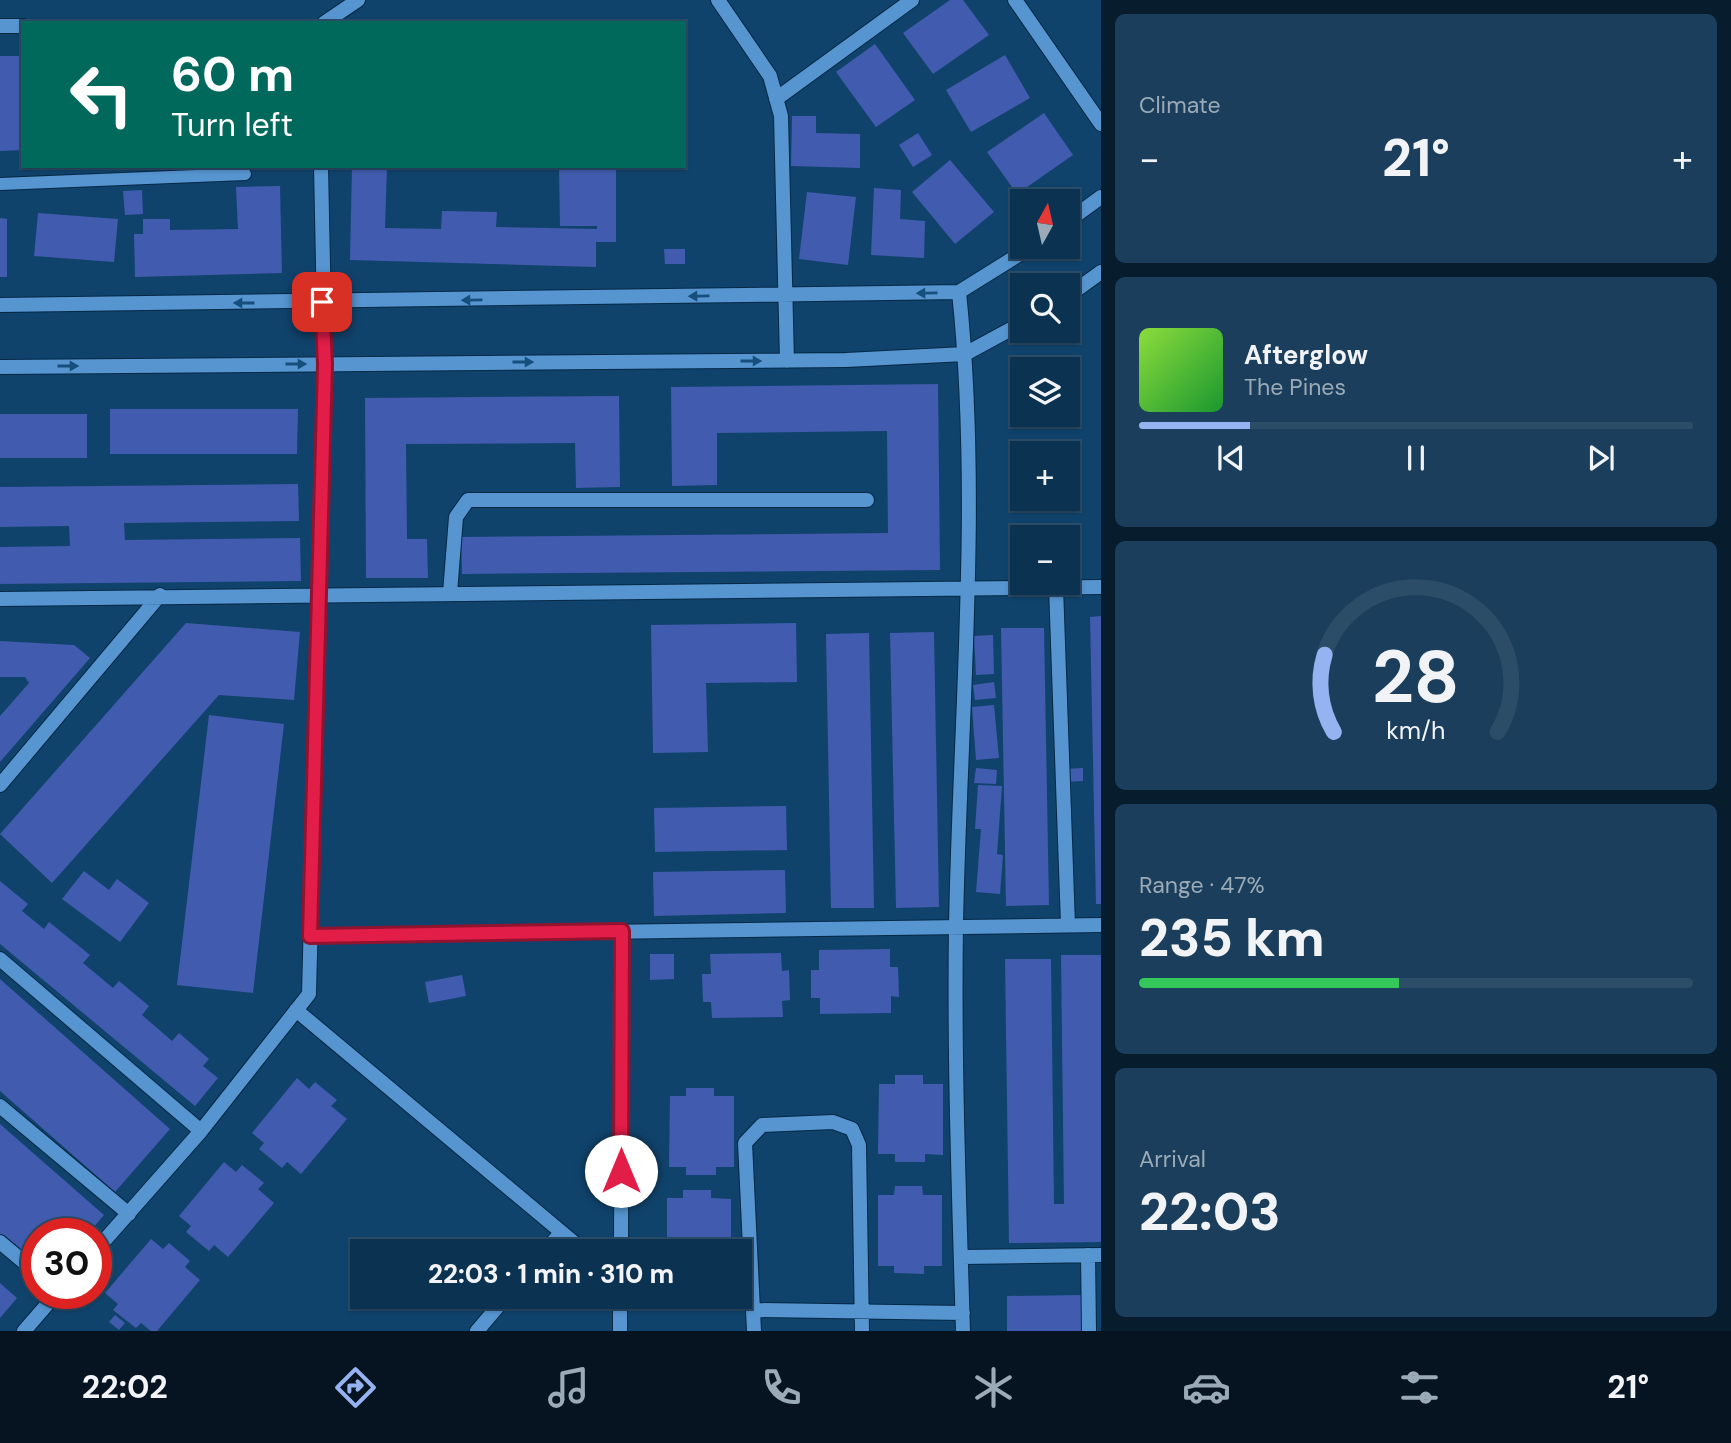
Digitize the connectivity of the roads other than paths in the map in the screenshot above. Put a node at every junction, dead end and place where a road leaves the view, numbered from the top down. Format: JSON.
{"nodes":[{"id":1,"x":358,"y":0,"type":"edge"},
{"id":2,"x":718,"y":0,"type":"edge"},
{"id":3,"x":912,"y":0,"type":"edge"},
{"id":4,"x":1015,"y":0,"type":"edge"},
{"id":5,"x":327,"y":21,"type":"edge"},
{"id":6,"x":0,"y":26,"type":"edge"},
{"id":7,"x":21,"y":26,"type":"edge"},
{"id":8,"x":776,"y":99,"type":"junction"},
{"id":9,"x":1101,"y":124,"type":"edge"},
{"id":10,"x":321,"y":168,"type":"edge"},
{"id":11,"x":245,"y":174,"type":"dead end"},
{"id":12,"x":0,"y":184,"type":"edge"},
{"id":13,"x":1101,"y":197,"type":"edge"},
{"id":14,"x":1080,"y":212,"type":"edge"},
{"id":15,"x":1012,"y":259,"type":"edge"},
{"id":16,"x":1101,"y":272,"type":"edge"},
{"id":17,"x":1080,"y":287,"type":"edge"},
{"id":18,"x":959,"y":292,"type":"junction"},
{"id":19,"x":784,"y":295,"type":"junction"},
{"id":20,"x":322,"y":302,"type":"junction"},
{"id":21,"x":0,"y":304,"type":"edge"},
{"id":22,"x":1010,"y":330,"type":"edge"},
{"id":23,"x":965,"y":354,"type":"junction"},
{"id":24,"x":787,"y":361,"type":"junction"},
{"id":25,"x":325,"y":364,"type":"junction"},
{"id":26,"x":0,"y":367,"type":"edge"},
{"id":27,"x":867,"y":500,"type":"dead end"},
{"id":28,"x":1080,"y":587,"type":"edge"},
{"id":29,"x":1101,"y":587,"type":"edge"},
{"id":30,"x":969,"y":588,"type":"junction"},
{"id":31,"x":1010,"y":588,"type":"edge"},
{"id":32,"x":450,"y":593,"type":"junction"},
{"id":33,"x":318,"y":594,"type":"junction"},
{"id":34,"x":160,"y":595,"type":"junction"},
{"id":35,"x":1056,"y":595,"type":"edge"},
{"id":36,"x":0,"y":599,"type":"edge"},
{"id":37,"x":0,"y":785,"type":"edge"},
{"id":38,"x":1068,"y":925,"type":"junction"},
{"id":39,"x":1101,"y":925,"type":"edge"},
{"id":40,"x":956,"y":926,"type":"junction"},
{"id":41,"x":622,"y":931,"type":"junction"},
{"id":42,"x":310,"y":936,"type":"junction"},
{"id":43,"x":0,"y":959,"type":"edge"},
{"id":44,"x":296,"y":1010,"type":"junction"},
{"id":45,"x":0,"y":1106,"type":"edge"},
{"id":46,"x":201,"y":1131,"type":"junction"},
{"id":47,"x":129,"y":1214,"type":"junction"},
{"id":48,"x":112,"y":1233,"type":"edge"},
{"id":49,"x":561,"y":1233,"type":"junction"},
{"id":50,"x":556,"y":1239,"type":"edge"},
{"id":51,"x":569,"y":1239,"type":"edge"},
{"id":52,"x":621,"y":1239,"type":"edge"},
{"id":53,"x":0,"y":1242,"type":"edge"},
{"id":54,"x":1094,"y":1255,"type":"edge"},
{"id":55,"x":961,"y":1257,"type":"junction"},
{"id":56,"x":21,"y":1260,"type":"edge"},
{"id":57,"x":43,"y":1309,"type":"edge"},
{"id":58,"x":496,"y":1309,"type":"edge"},
{"id":59,"x":620,"y":1309,"type":"edge"},
{"id":60,"x":754,"y":1310,"type":"junction"},
{"id":61,"x":862,"y":1312,"type":"junction"},
{"id":62,"x":963,"y":1313,"type":"junction"},
{"id":63,"x":24,"y":1331,"type":"edge"},
{"id":64,"x":477,"y":1331,"type":"edge"},
{"id":65,"x":621,"y":1331,"type":"edge"},
{"id":66,"x":754,"y":1331,"type":"edge"},
{"id":67,"x":862,"y":1331,"type":"edge"},
{"id":68,"x":963,"y":1331,"type":"edge"},
{"id":69,"x":1089,"y":1331,"type":"edge"}],
"edges":[{"from":1,"to":5,"type":"street"},
{"from":2,"to":8,"type":"street"},
{"from":3,"to":8,"type":"street"},
{"from":4,"to":9,"type":"street"},
{"from":6,"to":7,"type":"street"},
{"from":8,"to":19,"type":"street"},
{"from":10,"to":20,"type":"street"},
{"from":11,"to":12,"type":"lane"},
{"from":13,"to":14,"type":"street"},
{"from":15,"to":18,"type":"street"},
{"from":16,"to":17,"type":"street"},
{"from":18,"to":19,"type":"street","one_way":true},
{"from":18,"to":23,"type":"street"},
{"from":19,"to":20,"type":"street","one_way":true},
{"from":19,"to":24,"type":"street"},
{"from":20,"to":21,"type":"street","one_way":true},
{"from":20,"to":25,"type":"street"},
{"from":22,"to":23,"type":"street"},
{"from":23,"to":24,"type":"street"},
{"from":23,"to":30,"type":"street"},
{"from":25,"to":24,"type":"street","one_way":true},
{"from":26,"to":25,"type":"street","one_way":true},
{"from":25,"to":33,"type":"street"},
{"from":27,"to":32,"type":"street"},
{"from":28,"to":29,"type":"street"},
{"from":30,"to":31,"type":"street"},
{"from":30,"to":32,"type":"street"},
{"from":30,"to":40,"type":"street"},
{"from":32,"to":33,"type":"street"},
{"from":33,"to":34,"type":"street"},
{"from":33,"to":42,"type":"street"},
{"from":34,"to":36,"type":"street"},
{"from":34,"to":37,"type":"street"},
{"from":35,"to":38,"type":"street"},
{"from":38,"to":39,"type":"street"},
{"from":38,"to":40,"type":"street"},
{"from":40,"to":41,"type":"street"},
{"from":40,"to":55,"type":"street"},
{"from":41,"to":42,"type":"street"},
{"from":41,"to":52,"type":"street"},
{"from":42,"to":44,"type":"street"},
{"from":43,"to":46,"type":"street"},
{"from":44,"to":46,"type":"street"},
{"from":44,"to":49,"type":"street"},
{"from":45,"to":47,"type":"street"},
{"from":46,"to":47,"type":"street"},
{"from":47,"to":48,"type":"street"},
{"from":49,"to":50,"type":"street"},
{"from":49,"to":51,"type":"street"},
{"from":53,"to":56,"type":"street"},
{"from":54,"to":55,"type":"street"},
{"from":54,"to":69,"type":"street"},
{"from":55,"to":62,"type":"street"},
{"from":57,"to":63,"type":"street"},
{"from":58,"to":64,"type":"street"},
{"from":59,"to":65,"type":"street"},
{"from":60,"to":61,"type":"street"},
{"from":60,"to":61,"type":"street"},
{"from":60,"to":66,"type":"street"},
{"from":61,"to":62,"type":"street"},
{"from":61,"to":67,"type":"street"},
{"from":62,"to":68,"type":"street"}]}
